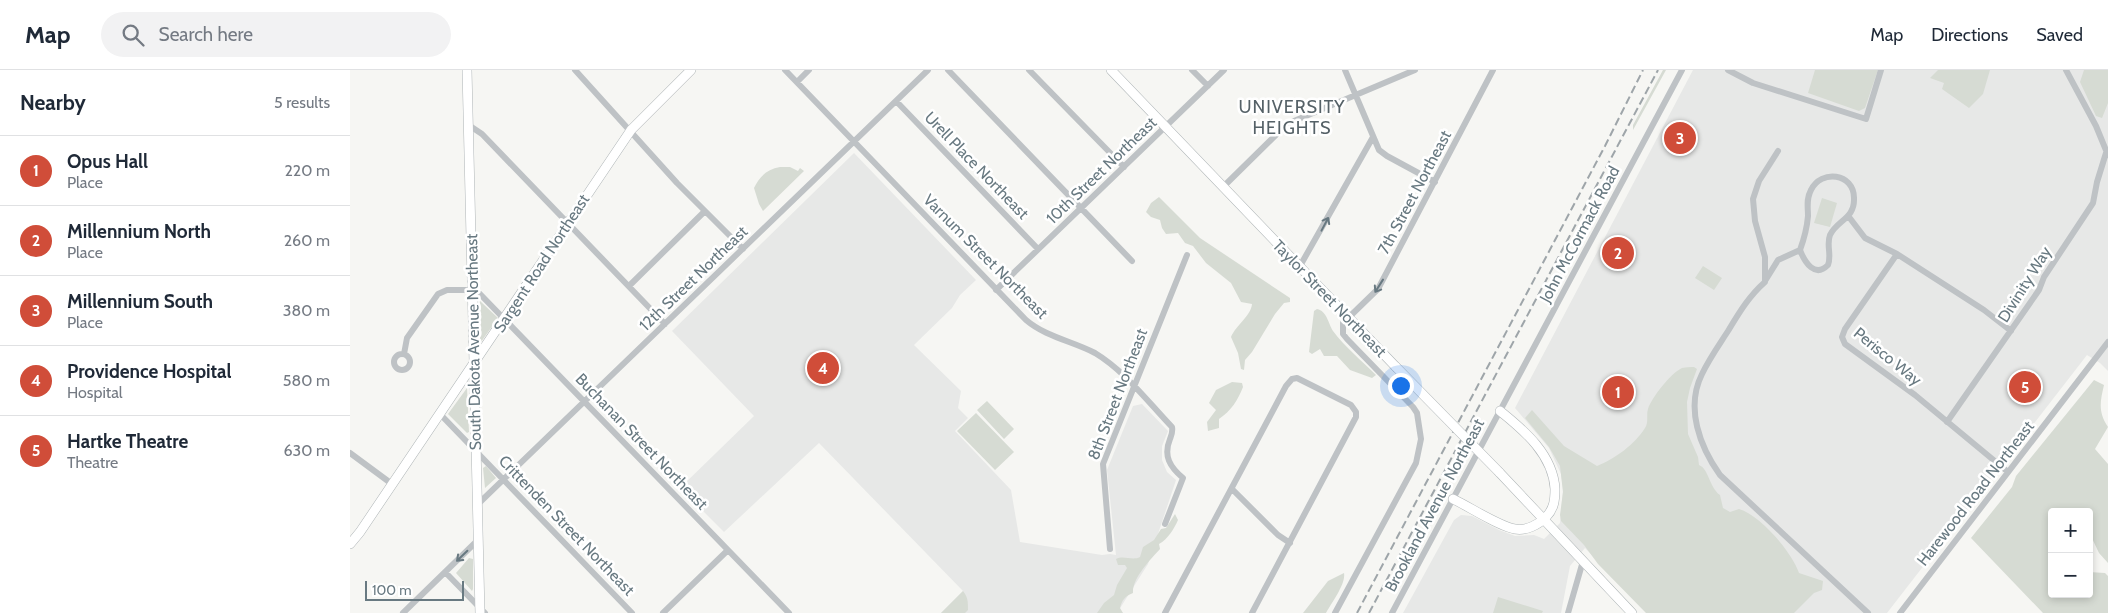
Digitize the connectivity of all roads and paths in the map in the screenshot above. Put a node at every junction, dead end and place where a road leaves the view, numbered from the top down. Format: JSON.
{"nodes":[{"id":1,"x":467,"y":70,"type":"edge"},
{"id":2,"x":576,"y":70,"type":"edge"},
{"id":3,"x":691,"y":70,"type":"edge"},
{"id":4,"x":785,"y":70,"type":"edge"},
{"id":5,"x":809,"y":70,"type":"edge"},
{"id":6,"x":928,"y":70,"type":"edge"},
{"id":7,"x":948,"y":70,"type":"edge"},
{"id":8,"x":1029,"y":70,"type":"edge"},
{"id":9,"x":1111,"y":70,"type":"edge"},
{"id":10,"x":1192,"y":70,"type":"edge"},
{"id":11,"x":1224,"y":70,"type":"edge"},
{"id":12,"x":1345,"y":70,"type":"edge"},
{"id":13,"x":1415,"y":70,"type":"edge"},
{"id":14,"x":1682,"y":70,"type":"edge"},
{"id":15,"x":1728,"y":70,"type":"edge"},
{"id":16,"x":1881,"y":70,"type":"edge"},
{"id":17,"x":2066,"y":70,"type":"edge"},
{"id":18,"x":1493,"y":71,"type":"edge"},
{"id":19,"x":797,"y":82,"type":"junction"},
{"id":20,"x":1208,"y":86,"type":"junction"},
{"id":21,"x":1356,"y":95,"type":"junction"},
{"id":22,"x":896,"y":101,"type":"junction"},
{"id":23,"x":470,"y":126,"type":"junction"},
{"id":24,"x":1165,"y":127,"type":"junction"},
{"id":25,"x":631,"y":130,"type":"junction"},
{"id":26,"x":1373,"y":137,"type":"junction"},
{"id":27,"x":854,"y":142,"type":"junction"},
{"id":28,"x":1778,"y":151,"type":"dead end"},
{"id":29,"x":2107,"y":154,"type":"edge"},
{"id":30,"x":1124,"y":167,"type":"junction"},
{"id":31,"x":1435,"y":182,"type":"junction"},
{"id":32,"x":1223,"y":187,"type":"junction"},
{"id":33,"x":1081,"y":208,"type":"junction"},
{"id":34,"x":705,"y":211,"type":"junction"},
{"id":35,"x":1849,"y":217,"type":"junction"},
{"id":36,"x":567,"y":222,"type":"junction"},
{"id":37,"x":743,"y":248,"type":"junction"},
{"id":38,"x":1038,"y":249,"type":"junction"},
{"id":39,"x":1800,"y":250,"type":"junction"},
{"id":40,"x":1187,"y":254,"type":"dead end"},
{"id":41,"x":1897,"y":254,"type":"junction"},
{"id":42,"x":1132,"y":261,"type":"dead end"},
{"id":43,"x":1300,"y":266,"type":"junction"},
{"id":44,"x":1765,"y":282,"type":"junction"},
{"id":45,"x":629,"y":286,"type":"junction"},
{"id":46,"x":996,"y":290,"type":"junction"},
{"id":47,"x":472,"y":291,"type":"junction"},
{"id":48,"x":1349,"y":318,"type":"junction"},
{"id":49,"x":505,"y":319,"type":"junction"},
{"id":50,"x":665,"y":324,"type":"junction"},
{"id":51,"x":2011,"y":331,"type":"junction"},
{"id":52,"x":2108,"y":342,"type":"edge"},
{"id":53,"x":404,"y":354,"type":"dead end"},
{"id":54,"x":474,"y":363,"type":"junction"},
{"id":55,"x":1134,"y":387,"type":"junction"},
{"id":56,"x":585,"y":402,"type":"junction"},
{"id":57,"x":1500,"y":411,"type":"junction"},
{"id":58,"x":440,"y":414,"type":"junction"},
{"id":59,"x":1947,"y":422,"type":"junction"},
{"id":60,"x":476,"y":450,"type":"junction"},
{"id":61,"x":350,"y":453,"type":"edge"},
{"id":62,"x":2008,"y":472,"type":"junction"},
{"id":63,"x":504,"y":480,"type":"junction"},
{"id":64,"x":392,"y":484,"type":"junction"},
{"id":65,"x":1232,"y":489,"type":"junction"},
{"id":66,"x":1453,"y":498,"type":"junction"},
{"id":67,"x":477,"y":505,"type":"junction"},
{"id":68,"x":1544,"y":520,"type":"junction"},
{"id":69,"x":1165,"y":524,"type":"dead end"},
{"id":70,"x":478,"y":540,"type":"junction"},
{"id":71,"x":1290,"y":543,"type":"junction"},
{"id":72,"x":350,"y":544,"type":"edge"},
{"id":73,"x":1110,"y":549,"type":"dead end"},
{"id":74,"x":728,"y":550,"type":"junction"},
{"id":75,"x":1583,"y":561,"type":"junction"},
{"id":76,"x":445,"y":572,"type":"junction"},
{"id":77,"x":482,"y":611,"type":"edge"},
{"id":78,"x":403,"y":613,"type":"edge"},
{"id":79,"x":632,"y":613,"type":"edge"},
{"id":80,"x":663,"y":613,"type":"edge"},
{"id":81,"x":789,"y":613,"type":"edge"},
{"id":82,"x":1165,"y":613,"type":"edge"},
{"id":83,"x":1252,"y":613,"type":"edge"},
{"id":84,"x":1335,"y":613,"type":"edge"},
{"id":85,"x":1392,"y":613,"type":"edge"},
{"id":86,"x":1568,"y":613,"type":"edge"},
{"id":87,"x":1632,"y":613,"type":"edge"},
{"id":88,"x":1868,"y":613,"type":"edge"},
{"id":89,"x":1900,"y":613,"type":"edge"}],
"edges":[{"from":1,"to":23,"type":"main road","name":"South Dakota Avenue Northeast"},
{"from":2,"to":25,"type":"street"},
{"from":3,"to":25,"type":"main road","name":"Sargent Road Northeast"},
{"from":4,"to":19,"type":"street","name":"Varnum Street Northeast"},
{"from":5,"to":19,"type":"street"},
{"from":6,"to":22,"type":"street","name":"12th Street Northeast"},
{"from":7,"to":33,"type":"street"},
{"from":8,"to":30,"type":"street"},
{"from":9,"to":24,"type":"main road","name":"Taylor Street Northeast"},
{"from":10,"to":20,"type":"street"},
{"from":11,"to":20,"type":"street","name":"10th Street Northeast"},
{"from":12,"to":21,"type":"street"},
{"from":13,"to":21,"type":"street"},
{"from":14,"to":57,"type":"street","name":"John McCormack Road"},
{"from":15,"to":16,"type":"street"},
{"from":17,"to":29,"type":"street"},
{"from":18,"to":31,"type":"street","name":"7th Street Northeast"},
{"from":19,"to":27,"type":"street","name":"Varnum Street Northeast"},
{"from":20,"to":24,"type":"street","name":"10th Street Northeast"},
{"from":21,"to":26,"type":"street"},
{"from":21,"to":32,"type":"street"},
{"from":22,"to":27,"type":"street","name":"12th Street Northeast"},
{"from":22,"to":38,"type":"street","name":"Urell Place Northeast"},
{"from":23,"to":36,"type":"street"},
{"from":23,"to":47,"type":"main road","name":"South Dakota Avenue Northeast"},
{"from":24,"to":30,"type":"street","name":"10th Street Northeast"},
{"from":24,"to":32,"type":"main road","name":"Taylor Street Northeast"},
{"from":25,"to":34,"type":"street"},
{"from":25,"to":36,"type":"main road","name":"Sargent Road Northeast"},
{"from":26,"to":31,"type":"street"},
{"from":43,"to":26,"type":"street","one_way":true},
{"from":27,"to":37,"type":"street","name":"12th Street Northeast"},
{"from":27,"to":46,"type":"street","name":"Varnum Street Northeast"},
{"from":28,"to":44,"type":"street"},
{"from":29,"to":51,"type":"street","name":"Divinity Way"},
{"from":30,"to":33,"type":"street","name":"10th Street Northeast"},
{"from":31,"to":48,"type":"street","name":"7th Street Northeast","one_way":true},
{"from":32,"to":43,"type":"main road","name":"Taylor Street Northeast"},
{"from":33,"to":38,"type":"street","name":"10th Street Northeast"},
{"from":33,"to":42,"type":"street"},
{"from":34,"to":37,"type":"street"},
{"from":34,"to":45,"type":"street"},
{"from":35,"to":39,"type":"street"},
{"from":35,"to":39,"type":"street"},
{"from":35,"to":41,"type":"street"},
{"from":36,"to":45,"type":"street"},
{"from":36,"to":49,"type":"main road","name":"Sargent Road Northeast"},
{"from":37,"to":50,"type":"street","name":"12th Street Northeast"},
{"from":38,"to":46,"type":"street","name":"10th Street Northeast"},
{"from":39,"to":44,"type":"street"},
{"from":40,"to":55,"type":"street","name":"8th Street Northeast"},
{"from":41,"to":51,"type":"street"},
{"from":41,"to":59,"type":"street","name":"Perisco Way"},
{"from":43,"to":48,"type":"main road","name":"Taylor Street Northeast"},
{"from":44,"to":88,"type":"street"},
{"from":45,"to":50,"type":"street"},
{"from":46,"to":55,"type":"street","name":"Varnum Street Northeast"},
{"from":47,"to":49,"type":"street","name":"Buchanan Street Northeast"},
{"from":47,"to":53,"type":"street"},
{"from":47,"to":54,"type":"main road","name":"South Dakota Avenue Northeast"},
{"from":48,"to":68,"type":"main road","name":"Taylor Street Northeast","bridge":true},
{"from":48,"to":84,"type":"street"},
{"from":49,"to":54,"type":"main road","name":"Sargent Road Northeast"},
{"from":49,"to":56,"type":"street","name":"Buchanan Street Northeast"},
{"from":50,"to":56,"type":"street","name":"12th Street Northeast"},
{"from":51,"to":59,"type":"street","name":"Divinity Way"},
{"from":52,"to":62,"type":"street","name":"Harewood Road Northeast"},
{"from":54,"to":58,"type":"main road","name":"Sargent Road Northeast"},
{"from":54,"to":60,"type":"main road","name":"South Dakota Avenue Northeast"},
{"from":55,"to":69,"type":"street","name":"Varnum Street Northeast"},
{"from":55,"to":73,"type":"street","name":"8th Street Northeast"},
{"from":56,"to":63,"type":"street","name":"12th Street Northeast"},
{"from":56,"to":74,"type":"street","name":"Buchanan Street Northeast"},
{"from":57,"to":66,"type":"street","name":"Brookland Avenue Northeast"},
{"from":57,"to":68,"type":"main road"},
{"from":58,"to":60,"type":"street","name":"Crittenden Street Northeast"},
{"from":58,"to":64,"type":"main road","name":"Sargent Road Northeast"},
{"from":59,"to":62,"type":"street","name":"Perisco Way"},
{"from":60,"to":63,"type":"street","name":"Crittenden Street Northeast"},
{"from":60,"to":67,"type":"main road","name":"South Dakota Avenue Northeast"},
{"from":61,"to":64,"type":"street"},
{"from":62,"to":89,"type":"street","name":"Harewood Road Northeast"},
{"from":63,"to":67,"type":"street","name":"12th Street Northeast"},
{"from":63,"to":79,"type":"street","name":"Crittenden Street Northeast"},
{"from":64,"to":72,"type":"main road","name":"Sargent Road Northeast"},
{"from":65,"to":71,"type":"street"},
{"from":65,"to":71,"type":"street"},
{"from":65,"to":82,"type":"street"},
{"from":66,"to":68,"type":"main road"},
{"from":66,"to":85,"type":"street","name":"Brookland Avenue Northeast"},
{"from":67,"to":70,"type":"main road","name":"South Dakota Avenue Northeast"},
{"from":68,"to":75,"type":"main road","name":"Taylor Street Northeast"},
{"from":70,"to":76,"type":"street","one_way":true},
{"from":70,"to":77,"type":"main road","name":"South Dakota Avenue Northeast"},
{"from":71,"to":83,"type":"street"},
{"from":74,"to":80,"type":"street"},
{"from":74,"to":81,"type":"street","name":"Buchanan Street Northeast"},
{"from":75,"to":86,"type":"street"},
{"from":75,"to":87,"type":"main road","name":"Taylor Street Northeast"},
{"from":76,"to":77,"type":"street"},
{"from":76,"to":78,"type":"street"}]}
